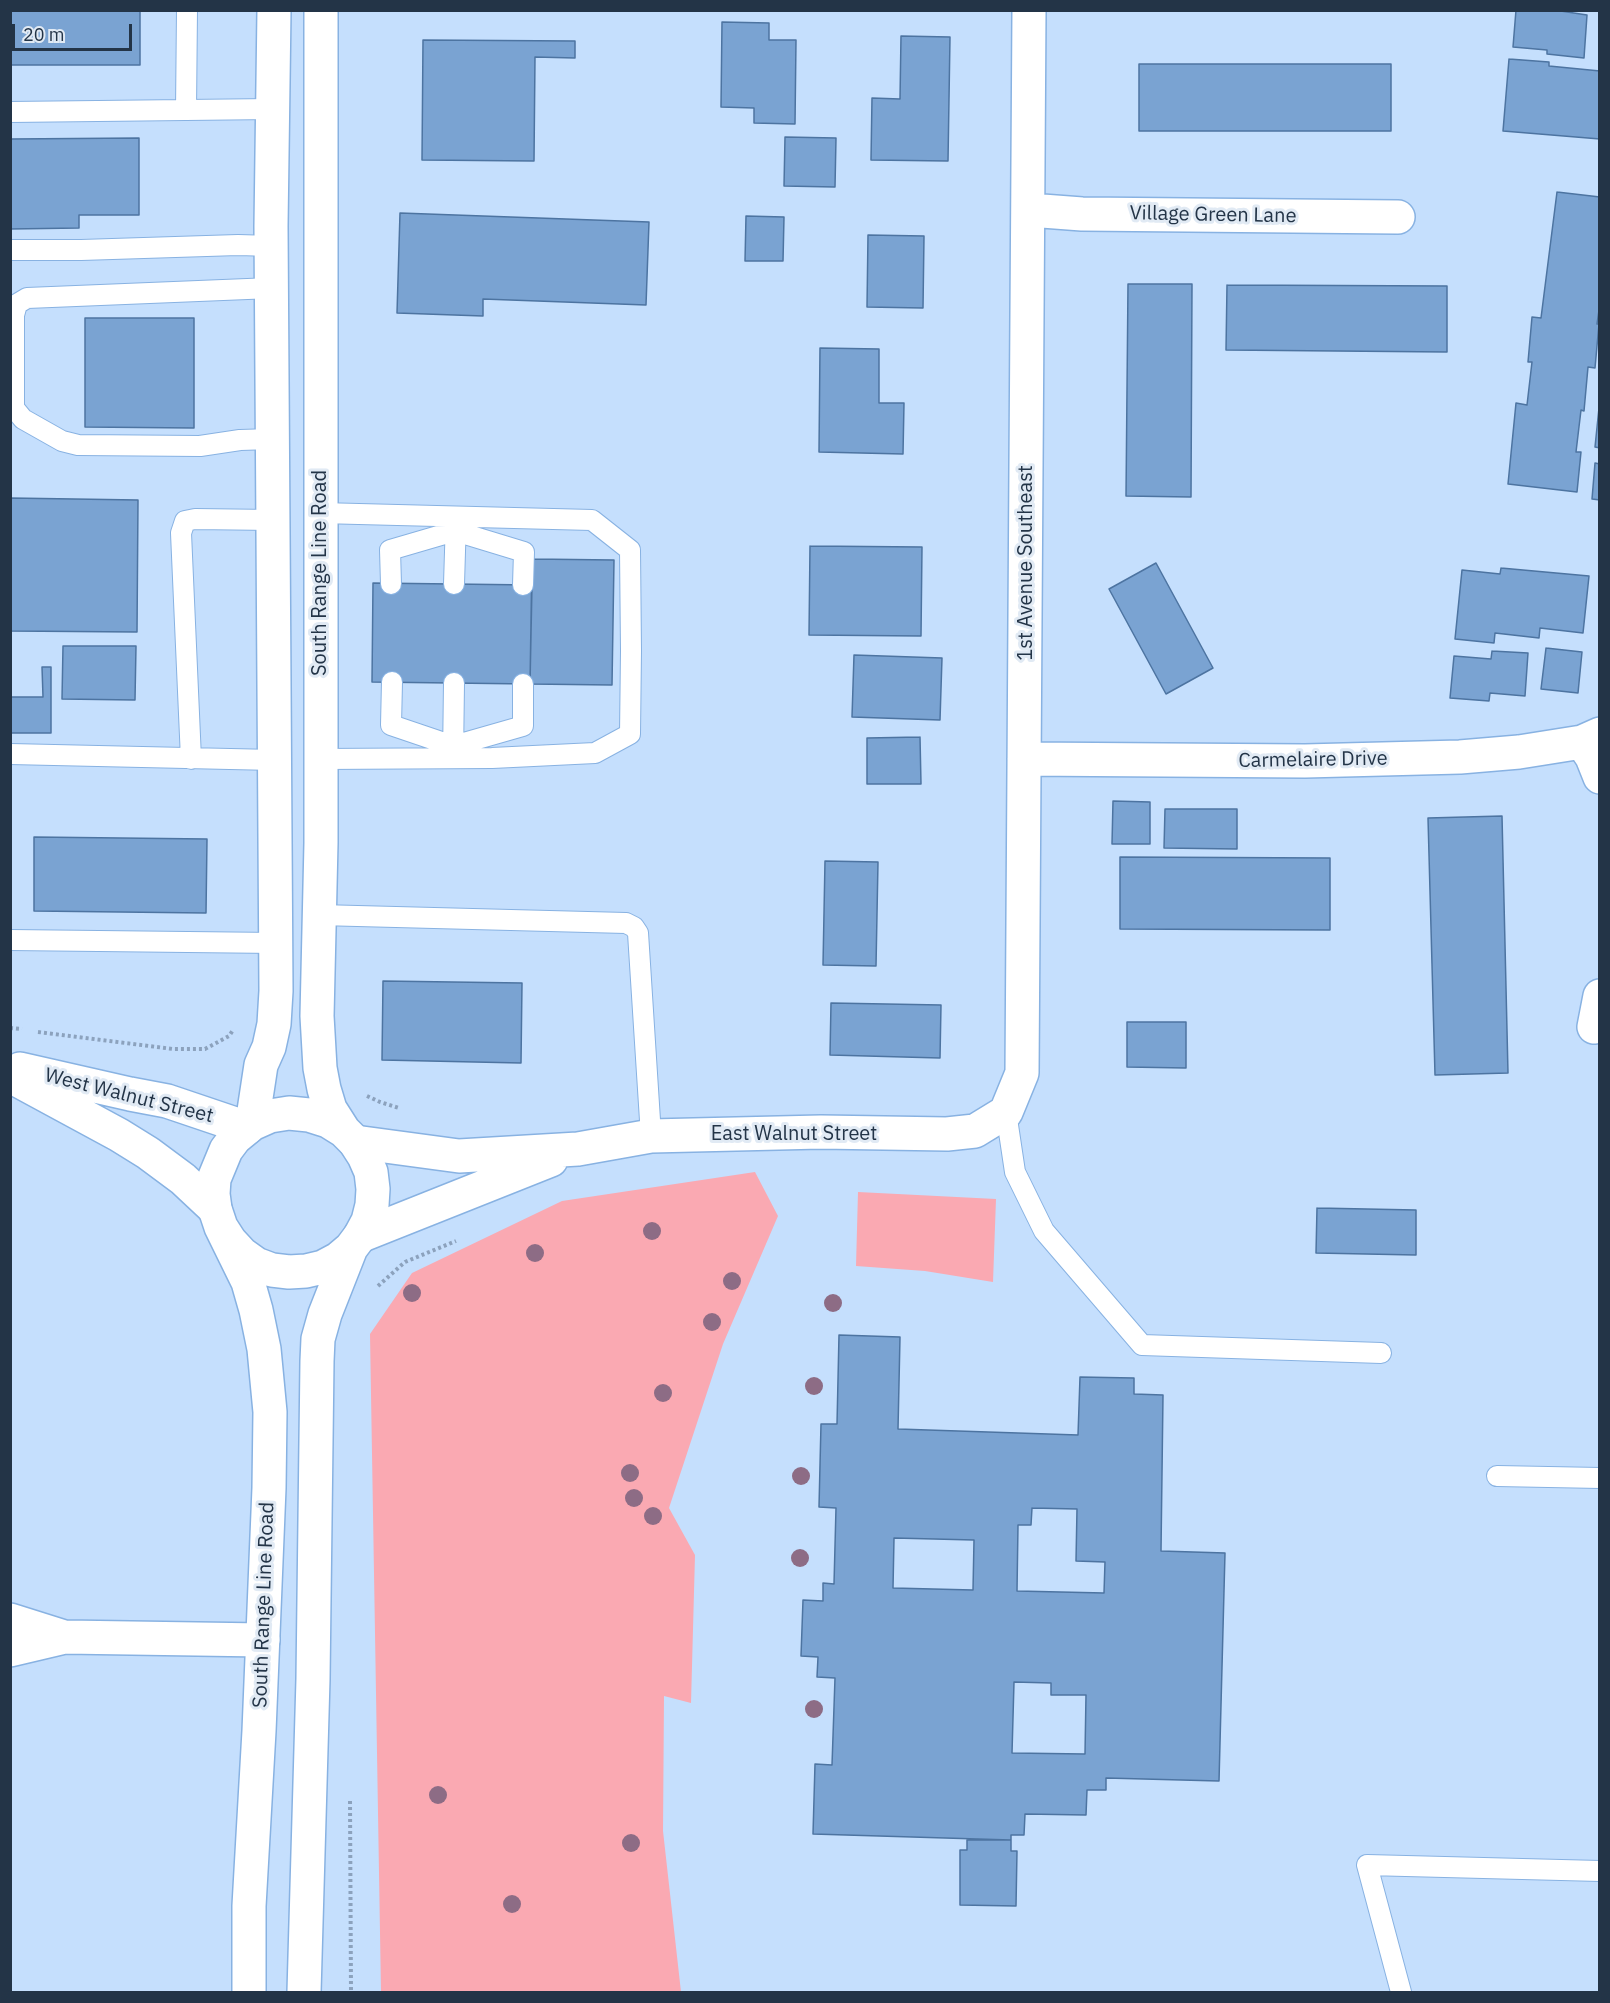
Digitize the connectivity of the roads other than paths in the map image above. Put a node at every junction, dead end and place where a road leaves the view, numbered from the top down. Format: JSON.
{"nodes":[{"id":1,"x":187,"y":10,"type":"edge"},
{"id":2,"x":274,"y":10,"type":"edge"},
{"id":3,"x":321,"y":10,"type":"edge"},
{"id":4,"x":1029,"y":10,"type":"edge"},
{"id":5,"x":273,"y":109,"type":"junction"},
{"id":6,"x":186,"y":110,"type":"junction"},
{"id":7,"x":10,"y":112,"type":"edge"},
{"id":8,"x":1029,"y":210,"type":"junction"},
{"id":9,"x":1398,"y":217,"type":"dead end"},
{"id":10,"x":272,"y":246,"type":"junction"},
{"id":11,"x":10,"y":250,"type":"edge"},
{"id":12,"x":272,"y":288,"type":"junction"},
{"id":13,"x":272,"y":439,"type":"junction"},
{"id":14,"x":320,"y":513,"type":"junction"},
{"id":15,"x":272,"y":520,"type":"junction"},
{"id":16,"x":456,"y":524,"type":"junction"},
{"id":17,"x":391,"y":584,"type":"dead end"},
{"id":18,"x":454,"y":584,"type":"dead end"},
{"id":19,"x":524,"y":585,"type":"dead end"},
{"id":20,"x":392,"y":682,"type":"dead end"},
{"id":21,"x":454,"y":682,"type":"dead end"},
{"id":22,"x":523,"y":684,"type":"dead end"},
{"id":23,"x":1591,"y":738,"type":"edge"},
{"id":24,"x":453,"y":752,"type":"junction"},
{"id":25,"x":10,"y":754,"type":"edge"},
{"id":26,"x":191,"y":759,"type":"junction"},
{"id":27,"x":321,"y":759,"type":"junction"},
{"id":28,"x":1024,"y":759,"type":"junction"},
{"id":29,"x":274,"y":760,"type":"junction"},
{"id":30,"x":1599,"y":777,"type":"edge"},
{"id":31,"x":319,"y":915,"type":"junction"},
{"id":32,"x":10,"y":940,"type":"edge"},
{"id":33,"x":276,"y":943,"type":"junction"},
{"id":34,"x":10,"y":1066,"type":"edge"},
{"id":35,"x":10,"y":1076,"type":"edge"},
{"id":36,"x":1006,"y":1112,"type":"junction"},
{"id":37,"x":250,"y":1126,"type":"junction"},
{"id":38,"x":651,"y":1136,"type":"junction"},
{"id":39,"x":350,"y":1137,"type":"junction"},
{"id":40,"x":578,"y":1149,"type":"junction"},
{"id":41,"x":218,"y":1218,"type":"junction"},
{"id":42,"x":356,"y":1242,"type":"junction"},
{"id":43,"x":1381,"y":1353,"type":"dead end"},
{"id":44,"x":1497,"y":1476,"type":"dead end"},
{"id":45,"x":1599,"y":1478,"type":"edge"},
{"id":46,"x":10,"y":1620,"type":"edge"},
{"id":47,"x":65,"y":1637,"type":"junction"},
{"id":48,"x":263,"y":1640,"type":"junction"},
{"id":49,"x":10,"y":1650,"type":"edge"},
{"id":50,"x":1599,"y":1871,"type":"edge"},
{"id":51,"x":249,"y":1992,"type":"edge"},
{"id":52,"x":304,"y":1992,"type":"edge"},
{"id":53,"x":1401,"y":1992,"type":"edge"}],
"edges":[{"from":1,"to":6,"type":"lane"},
{"from":2,"to":5,"type":"main road"},
{"from":3,"to":14,"type":"main road","name":"South Range Line Road"},
{"from":4,"to":8,"type":"main road","name":"1st Avenue Southeast"},
{"from":5,"to":6,"type":"lane"},
{"from":5,"to":10,"type":"main road"},
{"from":6,"to":7,"type":"lane"},
{"from":8,"to":9,"type":"main road","name":"Village Green Lane"},
{"from":8,"to":28,"type":"main road","name":"1st Avenue Southeast"},
{"from":10,"to":11,"type":"lane"},
{"from":10,"to":12,"type":"main road"},
{"from":12,"to":13,"type":"main road"},
{"from":12,"to":13,"type":"lane"},
{"from":13,"to":15,"type":"main road"},
{"from":14,"to":16,"type":"lane"},
{"from":14,"to":27,"type":"main road","name":"South Range Line Road"},
{"from":15,"to":26,"type":"lane"},
{"from":15,"to":29,"type":"main road"},
{"from":16,"to":17,"type":"lane"},
{"from":16,"to":18,"type":"lane"},
{"from":16,"to":19,"type":"lane"},
{"from":16,"to":24,"type":"lane"},
{"from":20,"to":24,"type":"lane"},
{"from":21,"to":24,"type":"lane"},
{"from":22,"to":24,"type":"lane"},
{"from":23,"to":28,"type":"main road","name":"Carmelaire Drive"},
{"from":23,"to":30,"type":"main road"},
{"from":24,"to":27,"type":"lane"},
{"from":25,"to":26,"type":"lane"},
{"from":26,"to":29,"type":"lane"},
{"from":27,"to":31,"type":"main road","name":"South Range Line Road"},
{"from":28,"to":36,"type":"main road","name":"1st Avenue Southeast"},
{"from":29,"to":33,"type":"main road"},
{"from":31,"to":38,"type":"lane"},
{"from":31,"to":39,"type":"main road","name":"South Range Line Road"},
{"from":32,"to":33,"type":"lane"},
{"from":33,"to":37,"type":"main road"},
{"from":34,"to":37,"type":"main road","name":"West Walnut Street"},
{"from":35,"to":41,"type":"main road","name":"West Walnut Street"},
{"from":36,"to":38,"type":"main road","name":"East Walnut Street"},
{"from":36,"to":43,"type":"lane"},
{"from":37,"to":39,"type":"main road"},
{"from":37,"to":41,"type":"main road"},
{"from":38,"to":40,"type":"main road","name":"East Walnut Street"},
{"from":39,"to":40,"type":"main road","name":"East Walnut Street"},
{"from":39,"to":42,"type":"main road"},
{"from":40,"to":42,"type":"main road","name":"East Walnut Street"},
{"from":41,"to":42,"type":"main road"},
{"from":41,"to":48,"type":"main road","name":"South Range Line Road"},
{"from":42,"to":52,"type":"main road"},
{"from":44,"to":45,"type":"lane"},
{"from":46,"to":47,"type":"main road"},
{"from":47,"to":48,"type":"main road"},
{"from":47,"to":49,"type":"main road"},
{"from":48,"to":51,"type":"main road","name":"South Range Line Road"},
{"from":50,"to":53,"type":"lane"}]}
